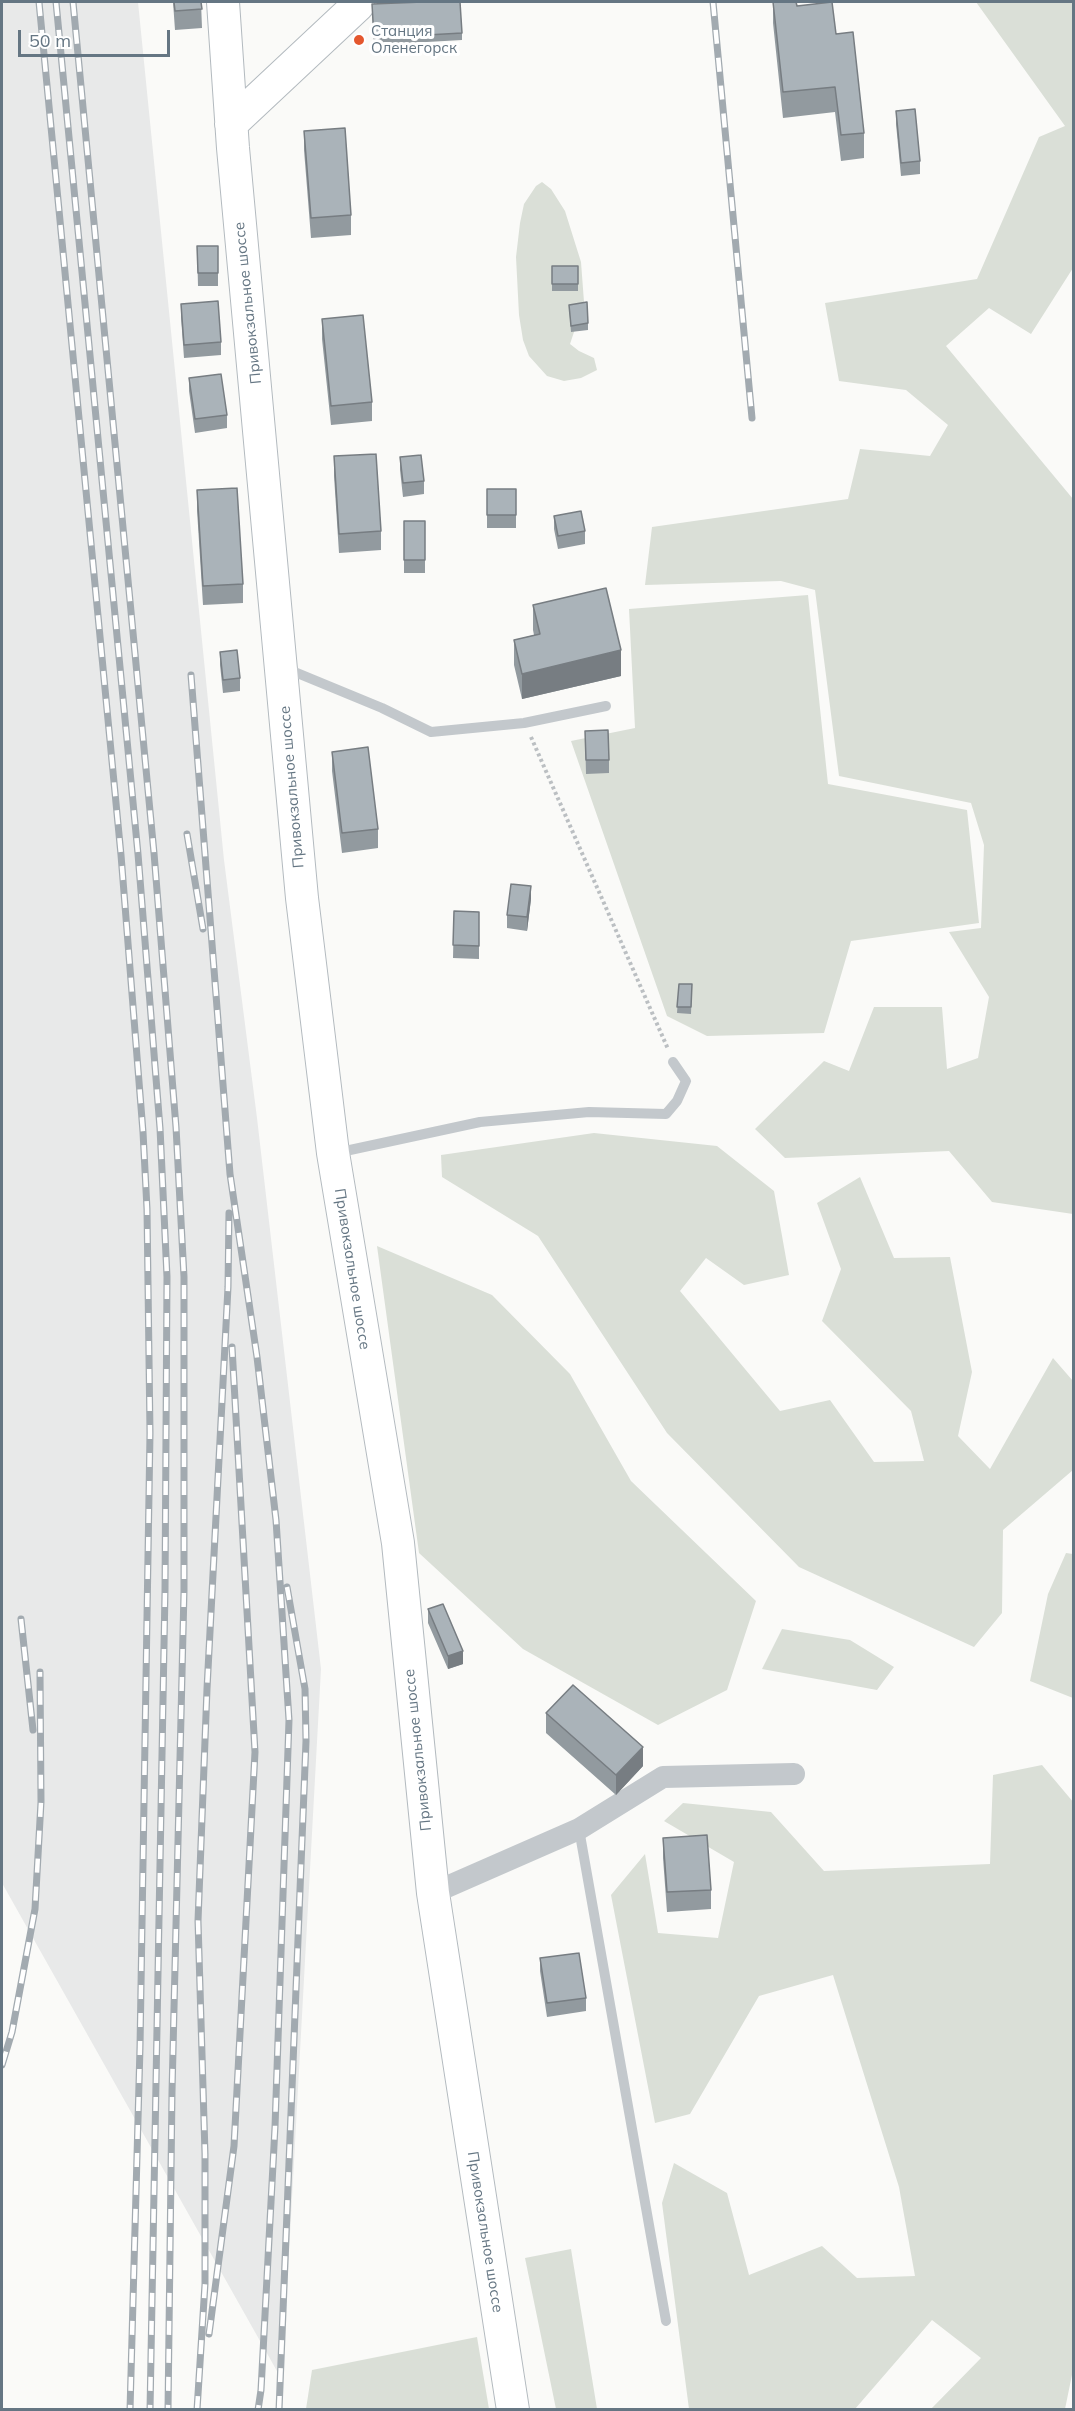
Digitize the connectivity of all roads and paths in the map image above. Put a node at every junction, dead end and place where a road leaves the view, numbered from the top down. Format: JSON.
{"nodes":[{"id":1,"x":223,"y":2,"type":"edge"},
{"id":2,"x":358,"y":2,"type":"edge"},
{"id":3,"x":231,"y":124,"type":"junction"},
{"id":4,"x":280,"y":666,"type":"junction"},
{"id":5,"x":606,"y":706,"type":"dead end"},
{"id":6,"x":524,"y":723,"type":"junction"},
{"id":7,"x":673,"y":1062,"type":"joint"},
{"id":8,"x":333,"y":1153,"type":"junction"},
{"id":9,"x":794,"y":1774,"type":"dead end"},
{"id":10,"x":579,"y":1829,"type":"junction"},
{"id":11,"x":433,"y":1893,"type":"junction"},
{"id":12,"x":666,"y":2321,"type":"dead end"},
{"id":13,"x":513,"y":2409,"type":"edge"}],
"edges":[{"from":1,"to":3,"type":"street","name":"Привокзальное шоссе"},
{"from":2,"to":3,"type":"street"},
{"from":3,"to":4,"type":"street","name":"Привокзальное шоссе"},
{"from":4,"to":6,"type":"lane"},
{"from":4,"to":8,"type":"street","name":"Привокзальное шоссе"},
{"from":5,"to":6,"type":"lane"},
{"from":6,"to":7,"type":"path"},
{"from":7,"to":8,"type":"lane"},
{"from":8,"to":11,"type":"street","name":"Привокзальное шоссе"},
{"from":9,"to":10,"type":"street"},
{"from":10,"to":11,"type":"street"},
{"from":10,"to":12,"type":"lane"},
{"from":11,"to":13,"type":"street","name":"Привокзальное шоссе"}]}
